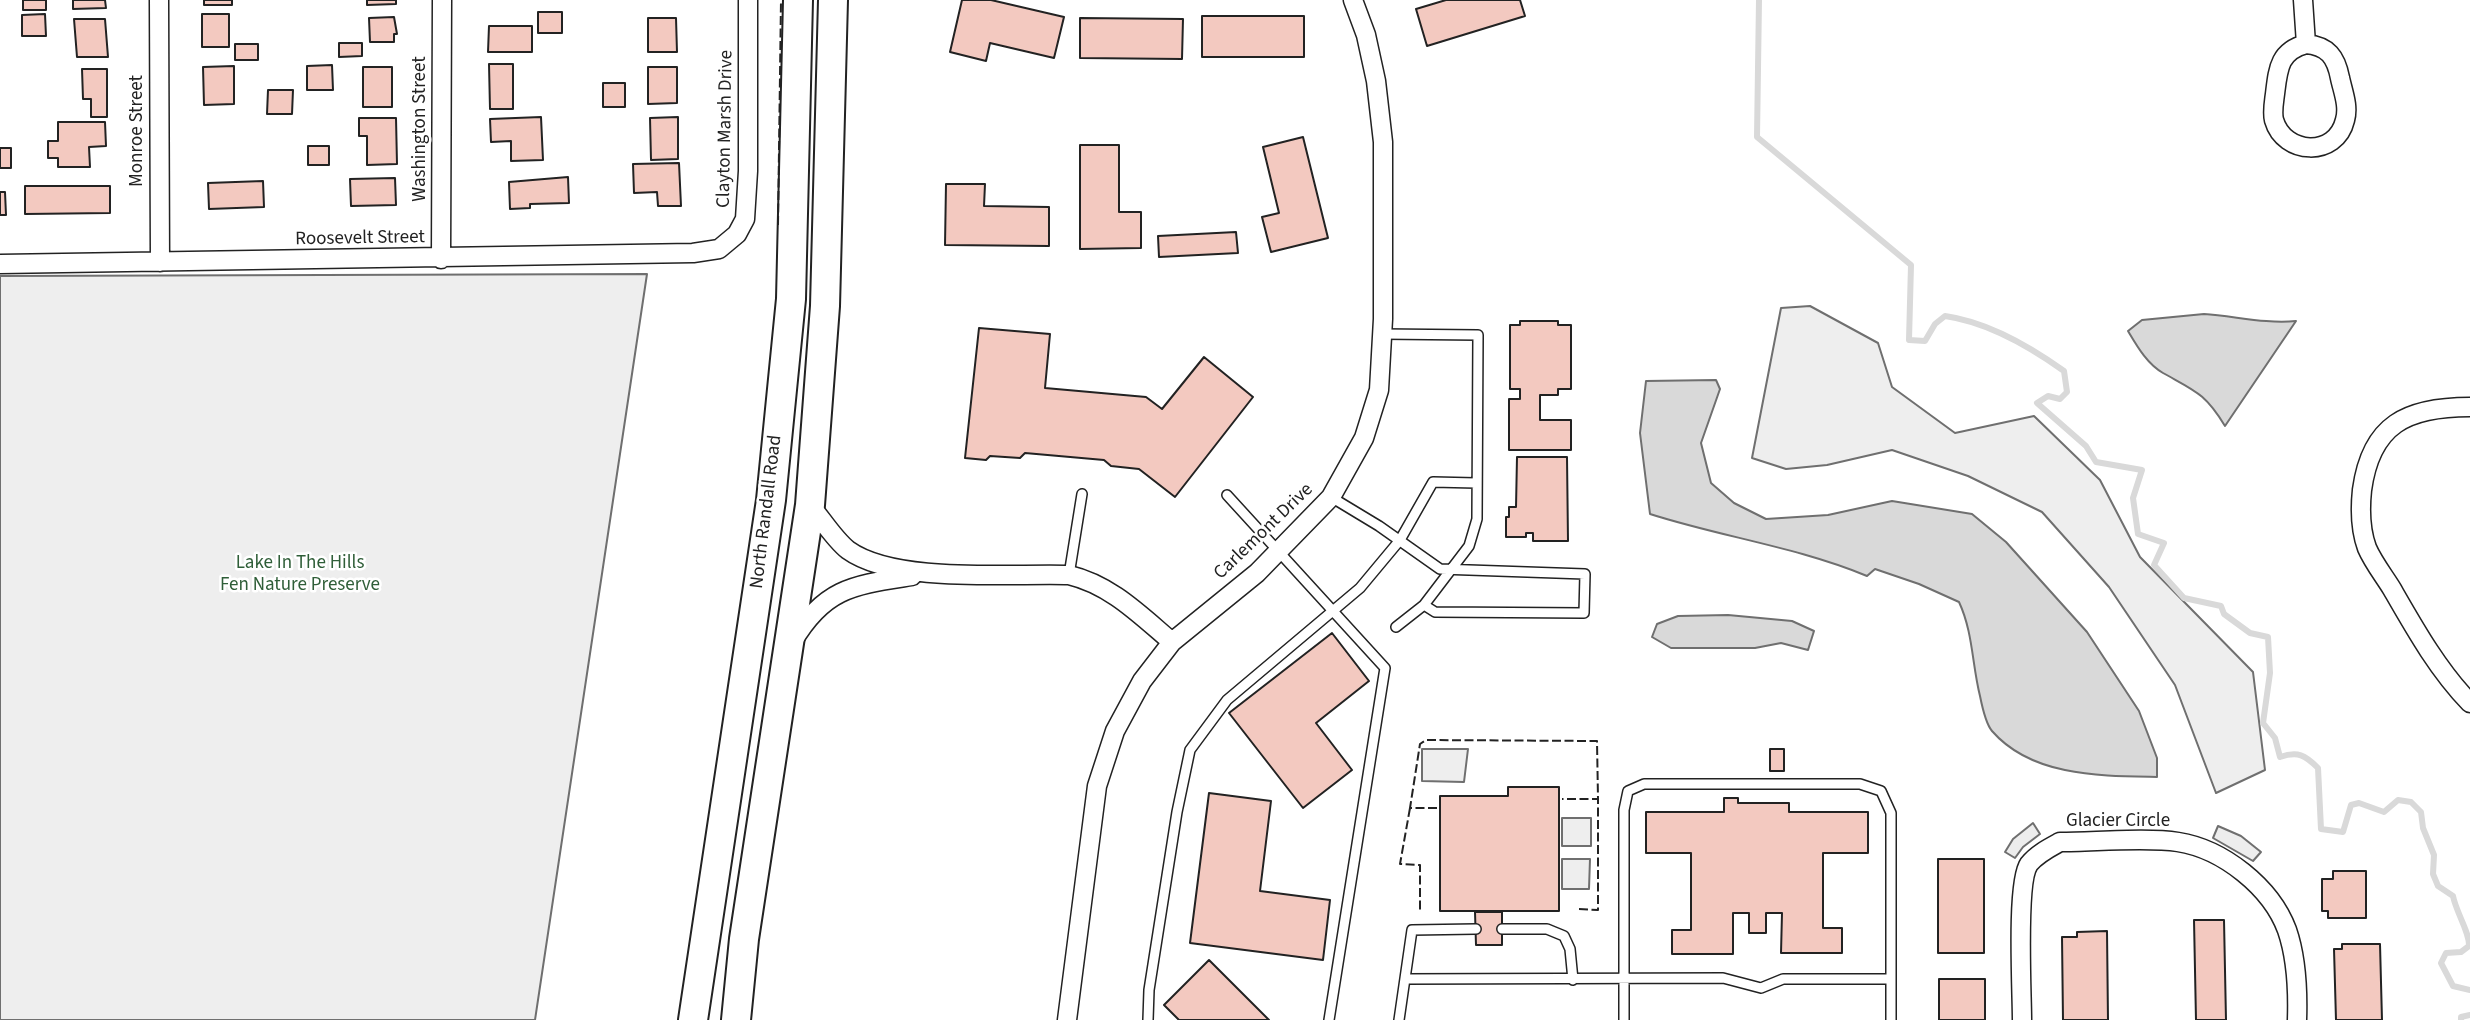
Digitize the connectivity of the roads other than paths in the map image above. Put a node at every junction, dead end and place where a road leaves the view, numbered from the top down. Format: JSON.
{"nodes":[{"id":1,"x":159,"y":0,"type":"edge"},
{"id":2,"x":442,"y":0,"type":"edge"},
{"id":3,"x":748,"y":0,"type":"edge"},
{"id":4,"x":798,"y":0,"type":"edge"},
{"id":5,"x":832,"y":0,"type":"edge"},
{"id":6,"x":1353,"y":0,"type":"edge"},
{"id":7,"x":2303,"y":0,"type":"edge"},
{"id":8,"x":2306,"y":44,"type":"junction"},
{"id":9,"x":719,"y":249,"type":"joint"},
{"id":10,"x":442,"y":259,"type":"junction"},
{"id":11,"x":160,"y":262,"type":"junction"},
{"id":12,"x":0,"y":264,"type":"edge"},
{"id":13,"x":1382,"y":334,"type":"junction"},
{"id":14,"x":2470,"y":407,"type":"edge"},
{"id":15,"x":1476,"y":483,"type":"junction"},
{"id":16,"x":1082,"y":494,"type":"dead end"},
{"id":17,"x":1227,"y":495,"type":"dead end"},
{"id":18,"x":1331,"y":497,"type":"junction"},
{"id":19,"x":810,"y":505,"type":"junction"},
{"id":20,"x":1400,"y":540,"type":"junction"},
{"id":21,"x":1278,"y":553,"type":"junction"},
{"id":22,"x":1449,"y":570,"type":"junction"},
{"id":23,"x":936,"y":573,"type":"junction"},
{"id":24,"x":1069,"y":575,"type":"junction"},
{"id":25,"x":1424,"y":605,"type":"junction"},
{"id":26,"x":1333,"y":613,"type":"junction"},
{"id":27,"x":1396,"y":627,"type":"dead end"},
{"id":28,"x":1172,"y":642,"type":"junction"},
{"id":29,"x":788,"y":649,"type":"junction"},
{"id":30,"x":2470,"y":703,"type":"edge"},
{"id":31,"x":1476,"y":929,"type":"dead end"},
{"id":32,"x":1502,"y":929,"type":"dead end"},
{"id":33,"x":1624,"y":977,"type":"junction"},
{"id":34,"x":1405,"y":979,"type":"junction"},
{"id":35,"x":1573,"y":979,"type":"junction"},
{"id":36,"x":1891,"y":979,"type":"junction"},
{"id":37,"x":694,"y":1020,"type":"edge"},
{"id":38,"x":736,"y":1020,"type":"edge"},
{"id":39,"x":1067,"y":1020,"type":"edge"},
{"id":40,"x":1148,"y":1020,"type":"edge"},
{"id":41,"x":1329,"y":1020,"type":"edge"},
{"id":42,"x":1399,"y":1020,"type":"edge"},
{"id":43,"x":1624,"y":1020,"type":"edge"},
{"id":44,"x":1891,"y":1020,"type":"edge"},
{"id":45,"x":2022,"y":1020,"type":"edge"},
{"id":46,"x":2297,"y":1020,"type":"edge"}],
"edges":[{"from":1,"to":11,"type":"street","name":"Monroe Street"},
{"from":2,"to":10,"type":"street","name":"Washington Street"},
{"from":3,"to":9,"type":"street","name":"Clayton Marsh Drive"},
{"from":4,"to":37,"type":"main road","name":"North Randall Road"},
{"from":5,"to":19,"type":"main road","name":"North Randall Road"},
{"from":6,"to":13,"type":"street","name":"Carlemont Drive"},
{"from":7,"to":8,"type":"street"},
{"from":8,"to":8,"type":"street"},
{"from":9,"to":10,"type":"street","name":"Roosevelt Street"},
{"from":10,"to":11,"type":"street","name":"Roosevelt Street"},
{"from":11,"to":12,"type":"street","name":"Roosevelt Street"},
{"from":13,"to":15,"type":"lane"},
{"from":13,"to":18,"type":"street","name":"Carlemont Drive"},
{"from":14,"to":30,"type":"street"},
{"from":15,"to":20,"type":"lane"},
{"from":15,"to":22,"type":"lane"},
{"from":16,"to":24,"type":"lane"},
{"from":17,"to":21,"type":"lane"},
{"from":18,"to":20,"type":"lane"},
{"from":18,"to":21,"type":"street","name":"Carlemont Drive"},
{"from":19,"to":23,"type":"street"},
{"from":19,"to":29,"type":"main road","name":"North Randall Road"},
{"from":20,"to":22,"type":"lane"},
{"from":20,"to":26,"type":"lane"},
{"from":21,"to":26,"type":"lane"},
{"from":21,"to":28,"type":"street","name":"Carlemont Drive"},
{"from":22,"to":25,"type":"lane"},
{"from":22,"to":25,"type":"lane"},
{"from":23,"to":24,"type":"street"},
{"from":23,"to":29,"type":"street"},
{"from":24,"to":28,"type":"street"},
{"from":25,"to":27,"type":"lane"},
{"from":26,"to":40,"type":"lane"},
{"from":26,"to":41,"type":"lane"},
{"from":28,"to":39,"type":"street","name":"Carlemont Drive"},
{"from":29,"to":38,"type":"main road","name":"North Randall Road"},
{"from":31,"to":34,"type":"lane"},
{"from":32,"to":35,"type":"lane"},
{"from":33,"to":35,"type":"lane"},
{"from":33,"to":36,"type":"lane"},
{"from":33,"to":36,"type":"lane"},
{"from":33,"to":43,"type":"lane"},
{"from":34,"to":35,"type":"lane"},
{"from":34,"to":42,"type":"lane"},
{"from":36,"to":44,"type":"lane"},
{"from":45,"to":46,"type":"street","name":"Glacier Circle"}]}
